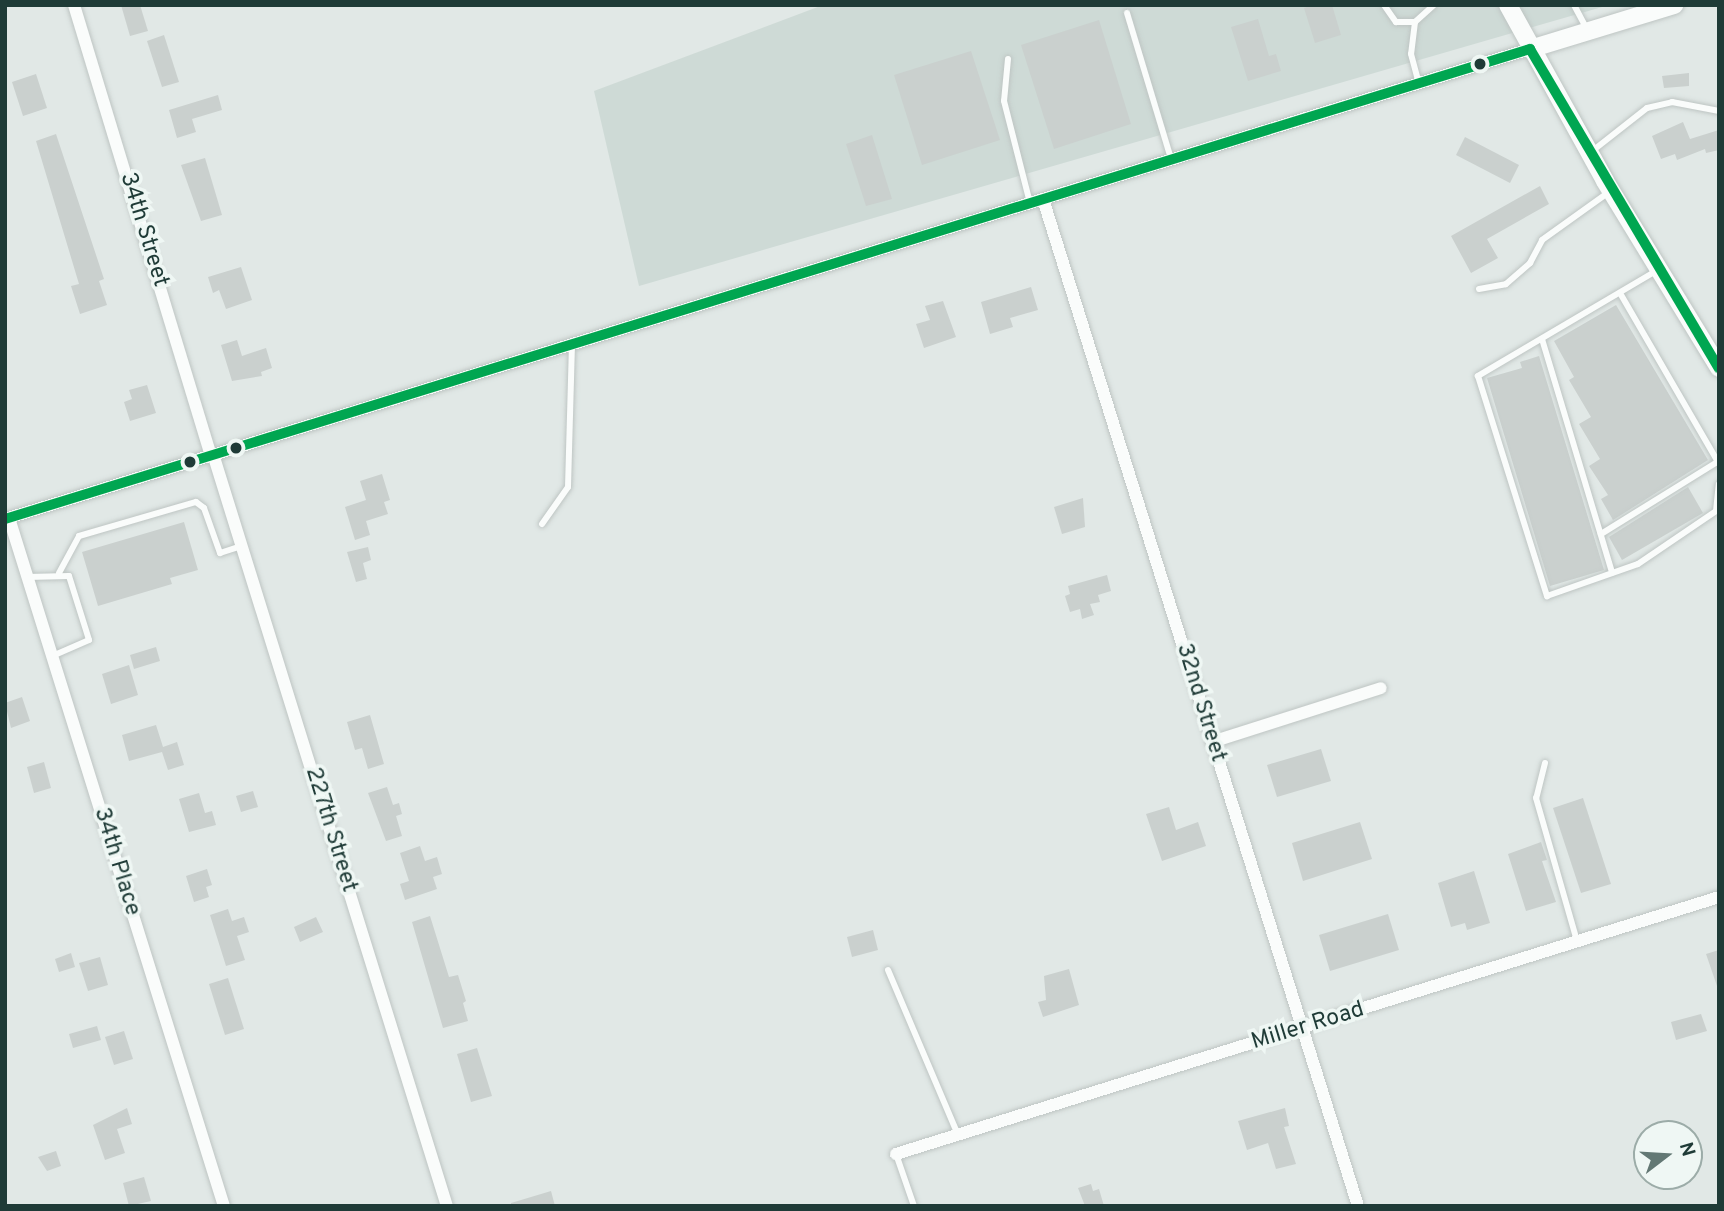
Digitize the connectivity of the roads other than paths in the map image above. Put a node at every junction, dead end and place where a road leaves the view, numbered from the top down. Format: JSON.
{"nodes":[{"id":1,"x":74,"y":5,"type":"edge"},
{"id":2,"x":1384,"y":5,"type":"edge"},
{"id":3,"x":1434,"y":5,"type":"edge"},
{"id":4,"x":1508,"y":5,"type":"edge"},
{"id":5,"x":1574,"y":5,"type":"edge"},
{"id":6,"x":1674,"y":5,"type":"edge"},
{"id":7,"x":1126,"y":13,"type":"dead end"},
{"id":8,"x":1415,"y":22,"type":"junction"},
{"id":9,"x":1588,"y":31,"type":"junction"},
{"id":10,"x":1530,"y":49,"type":"junction"},
{"id":11,"x":1008,"y":59,"type":"dead end"},
{"id":12,"x":1419,"y":83,"type":"junction"},
{"id":13,"x":1719,"y":111,"type":"edge"},
{"id":14,"x":1589,"y":153,"type":"junction"},
{"id":15,"x":1171,"y":159,"type":"junction"},
{"id":16,"x":1611,"y":190,"type":"junction"},
{"id":17,"x":1043,"y":199,"type":"junction"},
{"id":18,"x":1030,"y":203,"type":"junction"},
{"id":19,"x":1659,"y":269,"type":"junction"},
{"id":20,"x":1479,"y":289,"type":"dead end"},
{"id":21,"x":1620,"y":293,"type":"junction"},
{"id":22,"x":1542,"y":339,"type":"junction"},
{"id":23,"x":572,"y":344,"type":"junction"},
{"id":24,"x":1719,"y":368,"type":"edge"},
{"id":25,"x":212,"y":455,"type":"junction"},
{"id":26,"x":1718,"y":463,"type":"edge"},
{"id":27,"x":1719,"y":484,"type":"edge"},
{"id":28,"x":7,"y":518,"type":"edge"},
{"id":29,"x":542,"y":524,"type":"dead end"},
{"id":30,"x":1601,"y":534,"type":"junction"},
{"id":31,"x":242,"y":546,"type":"junction"},
{"id":32,"x":60,"y":573,"type":"junction"},
{"id":33,"x":1612,"y":573,"type":"junction"},
{"id":34,"x":27,"y":577,"type":"junction"},
{"id":35,"x":52,"y":656,"type":"junction"},
{"id":36,"x":1381,"y":688,"type":"dead end"},
{"id":37,"x":1212,"y":743,"type":"junction"},
{"id":38,"x":1545,"y":763,"type":"dead end"},
{"id":39,"x":1719,"y":897,"type":"edge"},
{"id":40,"x":1577,"y":941,"type":"junction"},
{"id":41,"x":888,"y":970,"type":"dead end"},
{"id":42,"x":1302,"y":1029,"type":"junction"},
{"id":43,"x":958,"y":1135,"type":"junction"},
{"id":44,"x":896,"y":1154,"type":"joint"},
{"id":45,"x":224,"y":1206,"type":"edge"},
{"id":46,"x":447,"y":1206,"type":"edge"},
{"id":47,"x":914,"y":1206,"type":"edge"},
{"id":48,"x":1358,"y":1206,"type":"edge"}],
"edges":[{"from":1,"to":25,"type":"street","name":"34th Street"},
{"from":2,"to":8,"type":"lane"},
{"from":3,"to":8,"type":"lane"},
{"from":4,"to":10,"type":"main road"},
{"from":5,"to":9,"type":"lane"},
{"from":6,"to":9,"type":"main road"},
{"from":7,"to":15,"type":"lane"},
{"from":8,"to":12,"type":"lane"},
{"from":9,"to":10,"type":"main road"},
{"from":10,"to":12,"type":"street"},
{"from":10,"to":14,"type":"main road"},
{"from":11,"to":18,"type":"lane"},
{"from":12,"to":15,"type":"street"},
{"from":13,"to":14,"type":"lane"},
{"from":14,"to":16,"type":"main road"},
{"from":15,"to":17,"type":"street"},
{"from":16,"to":19,"type":"main road"},
{"from":16,"to":20,"type":"lane"},
{"from":17,"to":18,"type":"street"},
{"from":17,"to":37,"type":"street","name":"32nd Street"},
{"from":18,"to":23,"type":"street"},
{"from":19,"to":21,"type":"lane"},
{"from":19,"to":24,"type":"main road"},
{"from":21,"to":22,"type":"lane"},
{"from":21,"to":26,"type":"lane"},
{"from":22,"to":30,"type":"lane"},
{"from":22,"to":33,"type":"lane"},
{"from":23,"to":25,"type":"street"},
{"from":23,"to":29,"type":"lane"},
{"from":25,"to":28,"type":"street"},
{"from":25,"to":31,"type":"street","name":"227th Street"},
{"from":26,"to":30,"type":"lane"},
{"from":27,"to":33,"type":"lane"},
{"from":28,"to":34,"type":"street","name":"34th Place"},
{"from":30,"to":33,"type":"lane"},
{"from":31,"to":32,"type":"lane"},
{"from":31,"to":46,"type":"street","name":"227th Street"},
{"from":32,"to":34,"type":"lane"},
{"from":32,"to":35,"type":"lane"},
{"from":34,"to":35,"type":"street","name":"34th Place"},
{"from":35,"to":45,"type":"street","name":"34th Place"},
{"from":36,"to":37,"type":"street"},
{"from":37,"to":42,"type":"street","name":"32nd Street"},
{"from":38,"to":40,"type":"lane"},
{"from":39,"to":40,"type":"street","name":"Miller Road"},
{"from":40,"to":42,"type":"street","name":"Miller Road"},
{"from":41,"to":43,"type":"lane"},
{"from":42,"to":43,"type":"street","name":"Miller Road"},
{"from":42,"to":48,"type":"street","name":"32nd Street"},
{"from":43,"to":44,"type":"street","name":"Miller Road"},
{"from":44,"to":47,"type":"lane"}]}
